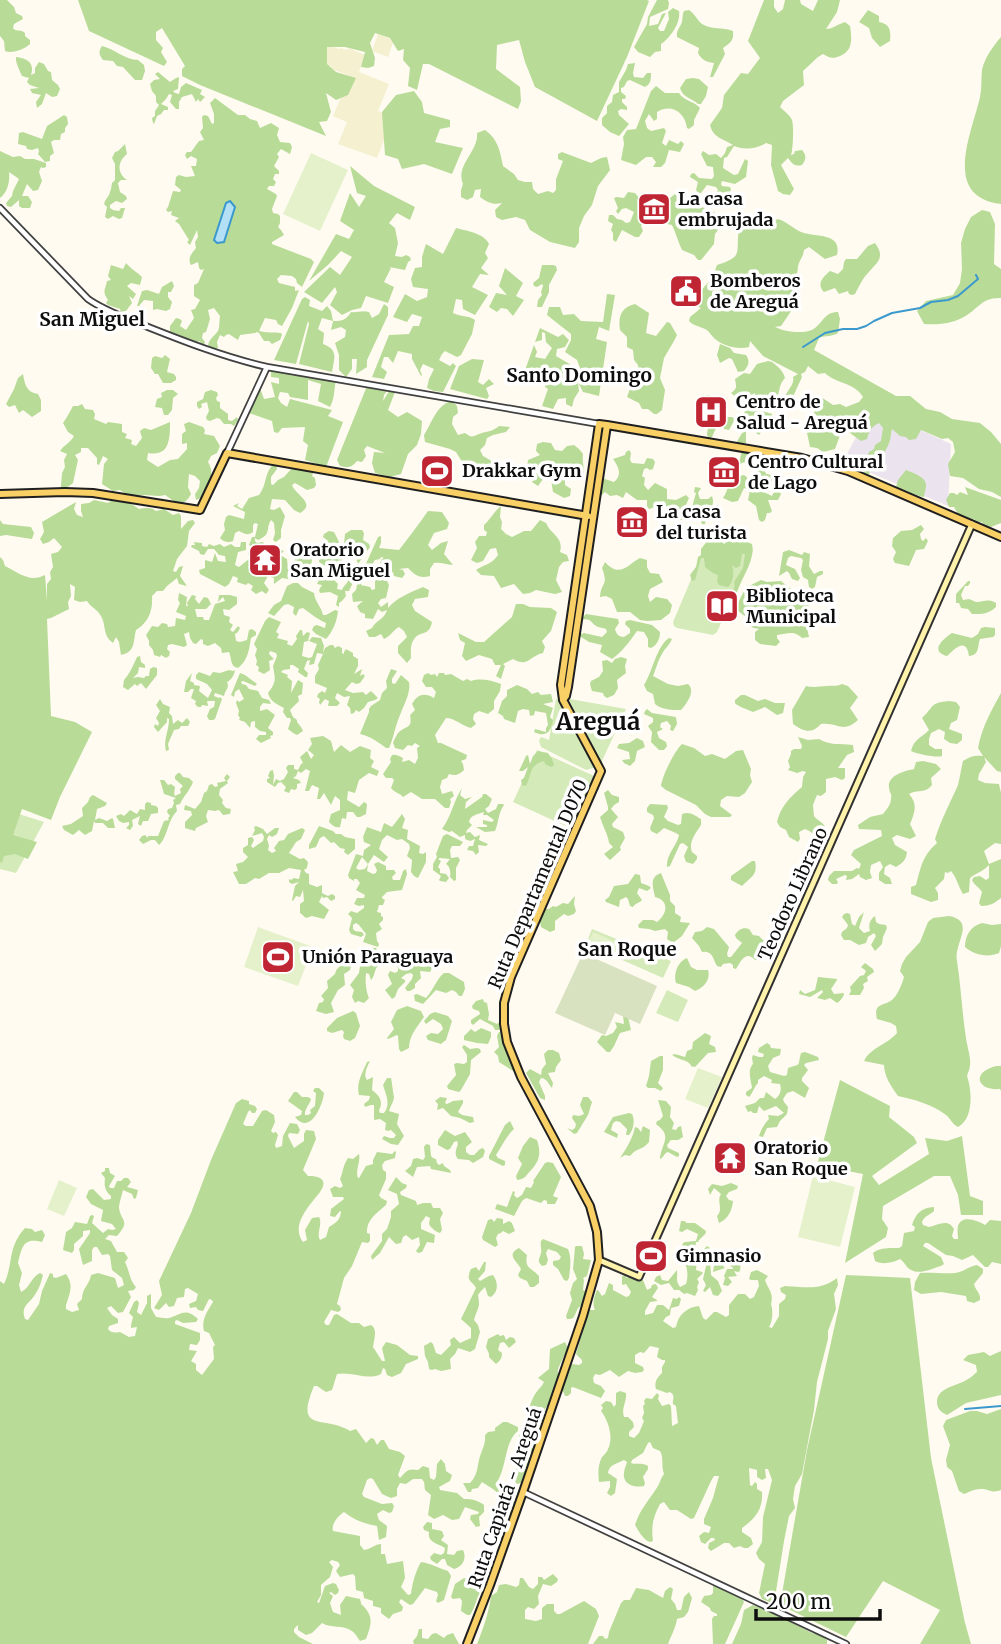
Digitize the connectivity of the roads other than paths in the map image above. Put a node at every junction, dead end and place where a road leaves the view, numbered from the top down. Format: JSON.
{"nodes":[{"id":1,"x":0,"y":208,"type":"edge"},
{"id":2,"x":267,"y":367,"type":"junction"},
{"id":3,"x":599,"y":424,"type":"junction"},
{"id":4,"x":607,"y":425,"type":"junction"},
{"id":5,"x":227,"y":453,"type":"junction"},
{"id":6,"x":0,"y":494,"type":"edge"},
{"id":7,"x":589,"y":517,"type":"junction"},
{"id":8,"x":972,"y":524,"type":"junction"},
{"id":9,"x":1001,"y":537,"type":"edge"},
{"id":10,"x":599,"y":1260,"type":"junction"},
{"id":11,"x":568,"y":1361,"type":"joint"},
{"id":12,"x":523,"y":1492,"type":"junction"},
{"id":13,"x":467,"y":1644,"type":"edge"},
{"id":14,"x":846,"y":1644,"type":"edge"}],
"edges":[{"from":1,"to":2,"type":"street"},
{"from":2,"to":3,"type":"street"},
{"from":2,"to":5,"type":"street"},
{"from":3,"to":4,"type":"main road"},
{"from":3,"to":7,"type":"main road"},
{"from":4,"to":7,"type":"main road"},
{"from":4,"to":8,"type":"main road"},
{"from":5,"to":6,"type":"main road"},
{"from":5,"to":7,"type":"main road"},
{"from":7,"to":10,"type":"main road","name":"Ruta Departamental D070"},
{"from":8,"to":9,"type":"main road"},
{"from":8,"to":10,"type":"main road","name":"Teodoro Librano"},
{"from":10,"to":11,"type":"main road","name":"Ruta Departamental D070"},
{"from":11,"to":12,"type":"main road","name":"Ruta Capiatá - Areguá"},
{"from":12,"to":13,"type":"main road","name":"Ruta Capiatá - Areguá"},
{"from":12,"to":14,"type":"street"}]}
